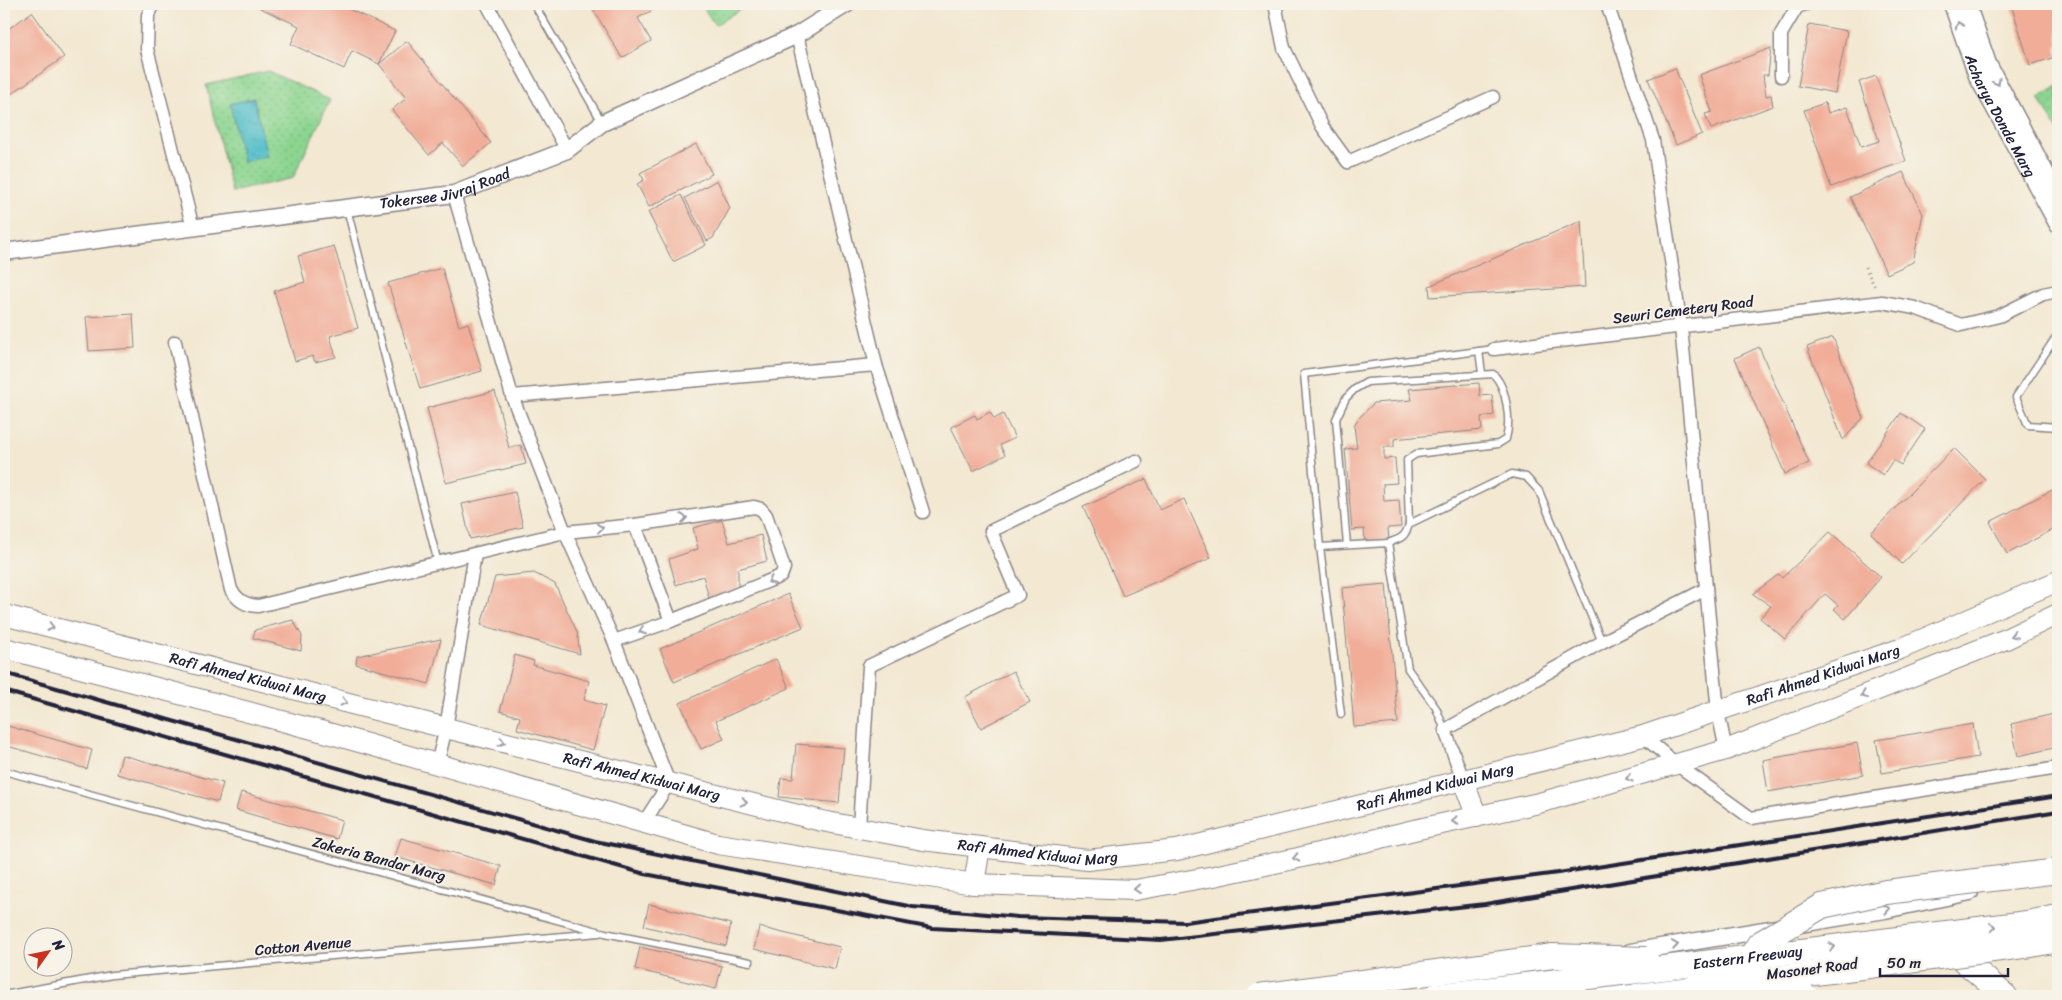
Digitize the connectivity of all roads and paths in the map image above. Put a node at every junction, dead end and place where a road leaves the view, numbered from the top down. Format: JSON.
{"nodes":[{"id":1,"x":153,"y":4,"type":"edge"},
{"id":2,"x":487,"y":4,"type":"edge"},
{"id":3,"x":534,"y":4,"type":"edge"},
{"id":4,"x":847,"y":4,"type":"edge"},
{"id":5,"x":1275,"y":4,"type":"edge"},
{"id":6,"x":1607,"y":4,"type":"edge"},
{"id":7,"x":1806,"y":4,"type":"edge"},
{"id":8,"x":1952,"y":4,"type":"edge"},
{"id":9,"x":1967,"y":4,"type":"edge"},
{"id":10,"x":797,"y":35,"type":"junction"},
{"id":11,"x":1782,"y":76,"type":"dead end"},
{"id":12,"x":1493,"y":98,"type":"dead end"},
{"id":13,"x":602,"y":123,"type":"junction"},
{"id":14,"x":567,"y":150,"type":"junction"},
{"id":15,"x":454,"y":194,"type":"junction"},
{"id":16,"x":2058,"y":196,"type":"edge"},
{"id":17,"x":347,"y":208,"type":"junction"},
{"id":18,"x":2058,"y":225,"type":"edge"},
{"id":19,"x":193,"y":228,"type":"junction"},
{"id":20,"x":4,"y":252,"type":"edge"},
{"id":21,"x":1865,"y":268,"type":"dead end"},
{"id":22,"x":2058,"y":291,"type":"edge"},
{"id":23,"x":1882,"y":302,"type":"junction"},
{"id":24,"x":1681,"y":327,"type":"junction"},
{"id":25,"x":2058,"y":334,"type":"edge"},
{"id":26,"x":175,"y":342,"type":"dead end"},
{"id":27,"x":1494,"y":350,"type":"joint"},
{"id":28,"x":1479,"y":351,"type":"junction"},
{"id":29,"x":876,"y":366,"type":"junction"},
{"id":30,"x":1482,"y":373,"type":"junction"},
{"id":31,"x":512,"y":396,"type":"junction"},
{"id":32,"x":2058,"y":427,"type":"edge"},
{"id":33,"x":1136,"y":461,"type":"dead end"},
{"id":34,"x":923,"y":512,"type":"dead end"},
{"id":35,"x":1409,"y":524,"type":"junction"},
{"id":36,"x":635,"y":525,"type":"junction"},
{"id":37,"x":565,"y":532,"type":"junction"},
{"id":38,"x":1388,"y":544,"type":"junction"},
{"id":39,"x":1347,"y":545,"type":"junction"},
{"id":40,"x":1320,"y":547,"type":"junction"},
{"id":41,"x":475,"y":554,"type":"junction"},
{"id":42,"x":438,"y":563,"type":"junction"},
{"id":43,"x":2058,"y":581,"type":"edge"},
{"id":44,"x":1706,"y":589,"type":"junction"},
{"id":45,"x":2058,"y":614,"type":"edge"},
{"id":46,"x":4,"y":615,"type":"edge"},
{"id":47,"x":671,"y":621,"type":"junction"},
{"id":48,"x":614,"y":641,"type":"junction"},
{"id":49,"x":1602,"y":642,"type":"junction"},
{"id":50,"x":4,"y":648,"type":"edge"},
{"id":51,"x":1718,"y":712,"type":"junction"},
{"id":52,"x":1341,"y":714,"type":"dead end"},
{"id":53,"x":446,"y":728,"type":"junction"},
{"id":54,"x":1445,"y":730,"type":"junction"},
{"id":55,"x":1643,"y":736,"type":"junction"},
{"id":56,"x":1726,"y":750,"type":"junction"},
{"id":57,"x":437,"y":764,"type":"junction"},
{"id":58,"x":1676,"y":764,"type":"junction"},
{"id":59,"x":2058,"y":768,"type":"edge"},
{"id":60,"x":4,"y":771,"type":"edge"},
{"id":61,"x":1463,"y":780,"type":"junction"},
{"id":62,"x":669,"y":783,"type":"junction"},
{"id":63,"x":1477,"y":817,"type":"junction"},
{"id":64,"x":642,"y":824,"type":"junction"},
{"id":65,"x":859,"y":828,"type":"junction"},
{"id":66,"x":980,"y":847,"type":"junction"},
{"id":67,"x":2058,"y":872,"type":"edge"},
{"id":68,"x":974,"y":884,"type":"junction"},
{"id":69,"x":2058,"y":917,"type":"edge"},
{"id":70,"x":605,"y":933,"type":"junction"},
{"id":71,"x":2058,"y":936,"type":"edge"},
{"id":72,"x":2058,"y":940,"type":"edge"},
{"id":73,"x":1953,"y":951,"type":"junction"},
{"id":74,"x":1583,"y":961,"type":"junction"},
{"id":75,"x":750,"y":962,"type":"dead end"},
{"id":76,"x":1500,"y":975,"type":"junction"},
{"id":77,"x":1691,"y":991,"type":"edge"},
{"id":78,"x":4,"y":995,"type":"edge"},
{"id":79,"x":1259,"y":996,"type":"edge"},
{"id":80,"x":1336,"y":996,"type":"edge"},
{"id":81,"x":1436,"y":996,"type":"edge"},
{"id":82,"x":1506,"y":996,"type":"edge"},
{"id":83,"x":1595,"y":996,"type":"edge"},
{"id":84,"x":1637,"y":996,"type":"edge"},
{"id":85,"x":1726,"y":996,"type":"edge"},
{"id":86,"x":1805,"y":996,"type":"edge"},
{"id":87,"x":2006,"y":996,"type":"edge"}],
"edges":[{"from":1,"to":19,"type":"street"},
{"from":2,"to":14,"type":"street"},
{"from":3,"to":13,"type":"lane"},
{"from":4,"to":10,"type":"street","name":"Tokersee Jivraj Road"},
{"from":5,"to":12,"type":"street"},
{"from":6,"to":24,"type":"street"},
{"from":7,"to":11,"type":"street"},
{"from":18,"to":8,"type":"street","name":"Acharya Donde Marg","one_way":true},
{"from":9,"to":16,"type":"street","name":"Acharya Donde Marg","one_way":true},
{"from":10,"to":13,"type":"street","name":"Tokersee Jivraj Road"},
{"from":10,"to":29,"type":"street"},
{"from":13,"to":14,"type":"street","name":"Tokersee Jivraj Road"},
{"from":14,"to":15,"type":"street","name":"Tokersee Jivraj Road"},
{"from":15,"to":17,"type":"street","name":"Tokersee Jivraj Road"},
{"from":15,"to":31,"type":"street"},
{"from":17,"to":19,"type":"street","name":"Tokersee Jivraj Road"},
{"from":17,"to":42,"type":"lane"},
{"from":19,"to":20,"type":"street","name":"Tokersee Jivraj Road"},
{"from":21,"to":23,"type":"path"},
{"from":22,"to":23,"type":"street","name":"Sewri Cemetery Road"},
{"from":23,"to":24,"type":"street","name":"Sewri Cemetery Road"},
{"from":24,"to":27,"type":"street","name":"Sewri Cemetery Road"},
{"from":24,"to":44,"type":"street"},
{"from":25,"to":32,"type":"lane"},
{"from":26,"to":42,"type":"street"},
{"from":27,"to":28,"type":"lane","name":"Sewri Cemetery Road"},
{"from":28,"to":30,"type":"lane"},
{"from":28,"to":40,"type":"lane","name":"Sewri Cemetery Road"},
{"from":29,"to":31,"type":"street"},
{"from":29,"to":34,"type":"street"},
{"from":30,"to":35,"type":"lane"},
{"from":30,"to":39,"type":"lane"},
{"from":31,"to":37,"type":"street"},
{"from":33,"to":65,"type":"street"},
{"from":35,"to":38,"type":"lane"},
{"from":35,"to":49,"type":"lane"},
{"from":37,"to":36,"type":"street","one_way":true},
{"from":36,"to":47,"type":"street"},
{"from":36,"to":47,"type":"street","one_way":true},
{"from":37,"to":41,"type":"street"},
{"from":37,"to":48,"type":"street"},
{"from":38,"to":39,"type":"lane"},
{"from":38,"to":54,"type":"lane"},
{"from":39,"to":40,"type":"lane"},
{"from":40,"to":52,"type":"lane"},
{"from":41,"to":42,"type":"street"},
{"from":41,"to":53,"type":"street"},
{"from":43,"to":51,"type":"main road","name":"Rafi Ahmed Kidwai Marg"},
{"from":44,"to":49,"type":"street"},
{"from":44,"to":51,"type":"street"},
{"from":45,"to":56,"type":"main road","one_way":true},
{"from":46,"to":53,"type":"main road","name":"Rafi Ahmed Kidwai Marg","one_way":true},
{"from":47,"to":48,"type":"street","one_way":true},
{"from":48,"to":62,"type":"street"},
{"from":49,"to":54,"type":"street"},
{"from":50,"to":57,"type":"main road"},
{"from":51,"to":55,"type":"main road","name":"Rafi Ahmed Kidwai Marg"},
{"from":51,"to":56,"type":"street"},
{"from":53,"to":57,"type":"street"},
{"from":53,"to":62,"type":"main road","name":"Rafi Ahmed Kidwai Marg","one_way":true},
{"from":54,"to":61,"type":"street"},
{"from":55,"to":58,"type":"street"},
{"from":55,"to":61,"type":"main road","name":"Rafi Ahmed Kidwai Marg"},
{"from":56,"to":58,"type":"main road"},
{"from":57,"to":64,"type":"main road"},
{"from":58,"to":59,"type":"street"},
{"from":58,"to":63,"type":"main road","one_way":true},
{"from":60,"to":70,"type":"lane","name":"Zakeria Bandar Marg"},
{"from":61,"to":63,"type":"main road"},
{"from":61,"to":66,"type":"main road","name":"Rafi Ahmed Kidwai Marg"},
{"from":62,"to":64,"type":"street"},
{"from":62,"to":65,"type":"main road","name":"Rafi Ahmed Kidwai Marg","one_way":true},
{"from":63,"to":68,"type":"main road","one_way":true},
{"from":64,"to":68,"type":"main road"},
{"from":65,"to":66,"type":"main road","name":"Rafi Ahmed Kidwai Marg"},
{"from":66,"to":68,"type":"main road"},
{"from":74,"to":67,"type":"street","one_way":true},
{"from":67,"to":85,"type":"highway","bridge":true},
{"from":81,"to":69,"type":"highway","name":"Eastern Freeway","one_way":true,"bridge":true},
{"from":70,"to":75,"type":"lane","name":"Zakeria Bandar Marg"},
{"from":70,"to":78,"type":"lane","name":"Cotton Avenue"},
{"from":71,"to":73,"type":"street","name":"Masonet Road"},
{"from":72,"to":84,"type":"highway","name":"Eastern Freeway","bridge":true},
{"from":73,"to":77,"type":"street","name":"Masonet Road"},
{"from":73,"to":87,"type":"highway"},
{"from":74,"to":76,"type":"street"},
{"from":74,"to":83,"type":"street"},
{"from":76,"to":80,"type":"street"},
{"from":76,"to":82,"type":"street"},
{"from":77,"to":83,"type":"street","name":"Masonet Road"},
{"from":79,"to":86,"type":"highway","bridge":true}]}
